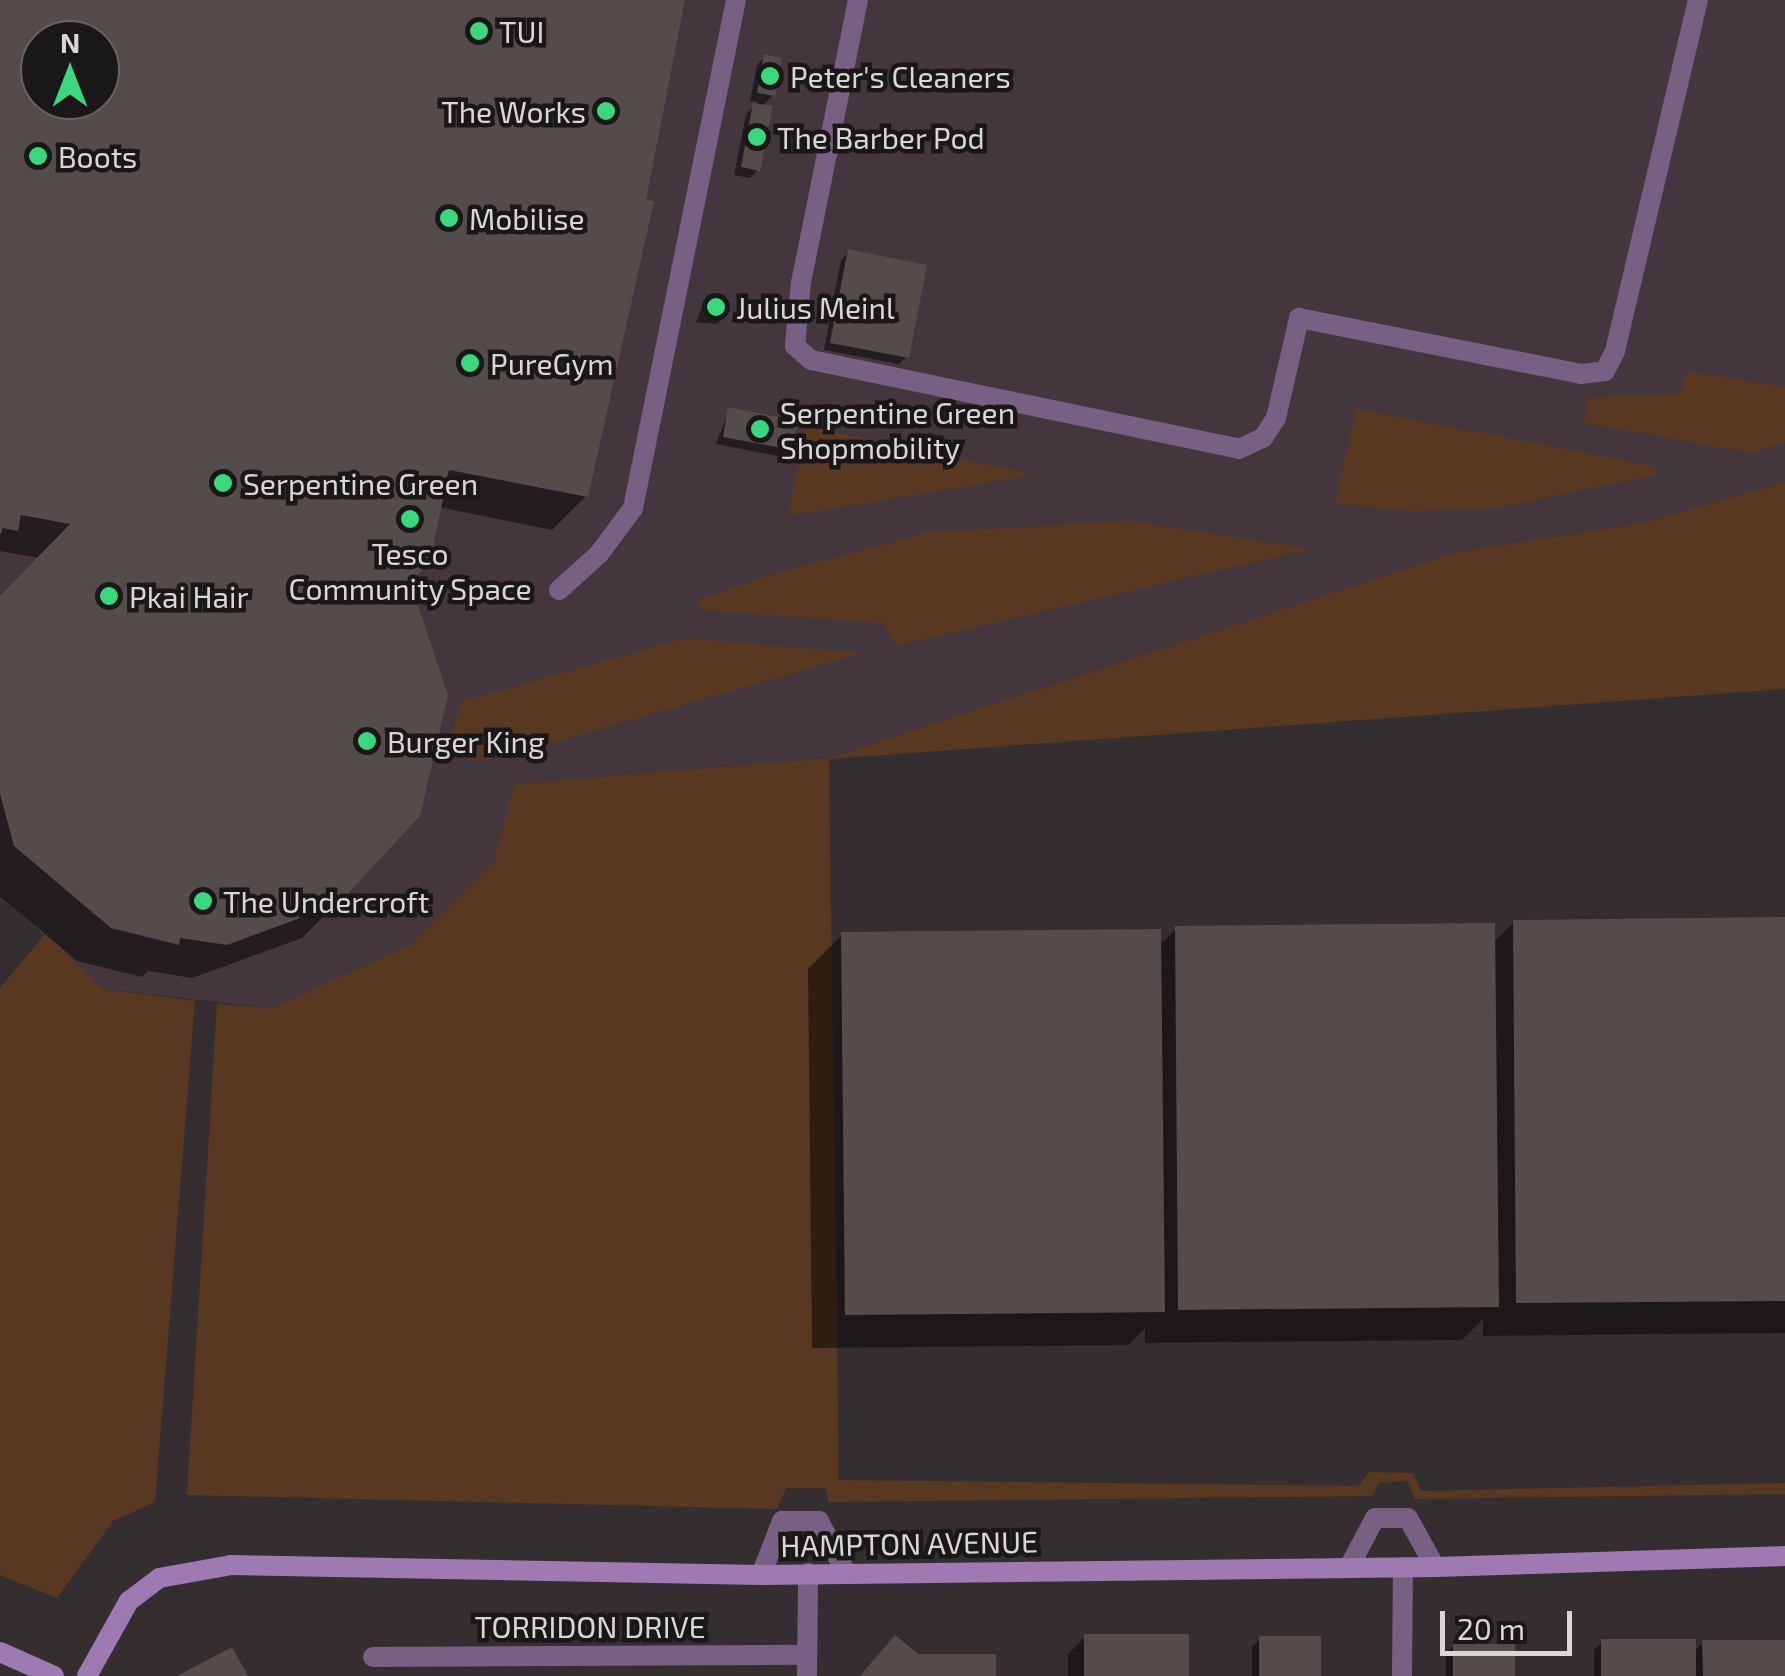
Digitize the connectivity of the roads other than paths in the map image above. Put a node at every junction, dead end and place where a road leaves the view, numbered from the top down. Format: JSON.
{"nodes":[{"id":1,"x":736,"y":0,"type":"edge"},
{"id":2,"x":858,"y":0,"type":"edge"},
{"id":3,"x":1698,"y":0,"type":"edge"},
{"id":4,"x":559,"y":590,"type":"dead end"},
{"id":5,"x":1785,"y":1556,"type":"edge"},
{"id":6,"x":1349,"y":1568,"type":"junction"},
{"id":7,"x":1403,"y":1568,"type":"junction"},
{"id":8,"x":1436,"y":1568,"type":"junction"},
{"id":9,"x":808,"y":1573,"type":"junction"},
{"id":10,"x":846,"y":1573,"type":"junction"},
{"id":11,"x":761,"y":1575,"type":"junction"},
{"id":12,"x":0,"y":1652,"type":"edge"},
{"id":13,"x":373,"y":1658,"type":"dead end"},
{"id":14,"x":807,"y":1665,"type":"edge"},
{"id":15,"x":54,"y":1676,"type":"edge"},
{"id":16,"x":88,"y":1676,"type":"edge"},
{"id":17,"x":1402,"y":1676,"type":"edge"}],
"edges":[{"from":1,"to":4,"type":"street"},
{"from":2,"to":3,"type":"street"},
{"from":5,"to":8,"type":"street","name":"HAMPTON AVENUE"},
{"from":6,"to":7,"type":"street","name":"HAMPTON AVENUE"},
{"from":6,"to":8,"type":"street"},
{"from":6,"to":10,"type":"street","name":"HAMPTON AVENUE"},
{"from":7,"to":8,"type":"street","name":"HAMPTON AVENUE"},
{"from":7,"to":17,"type":"street"},
{"from":9,"to":10,"type":"street","name":"HAMPTON AVENUE"},
{"from":9,"to":11,"type":"street","name":"HAMPTON AVENUE"},
{"from":9,"to":14,"type":"street","name":"TORRIDON DRIVE"},
{"from":10,"to":11,"type":"street"},
{"from":11,"to":16,"type":"street","name":"HAMPTON AVENUE"},
{"from":12,"to":15,"type":"street"},
{"from":13,"to":14,"type":"street","name":"TORRIDON DRIVE"}]}
